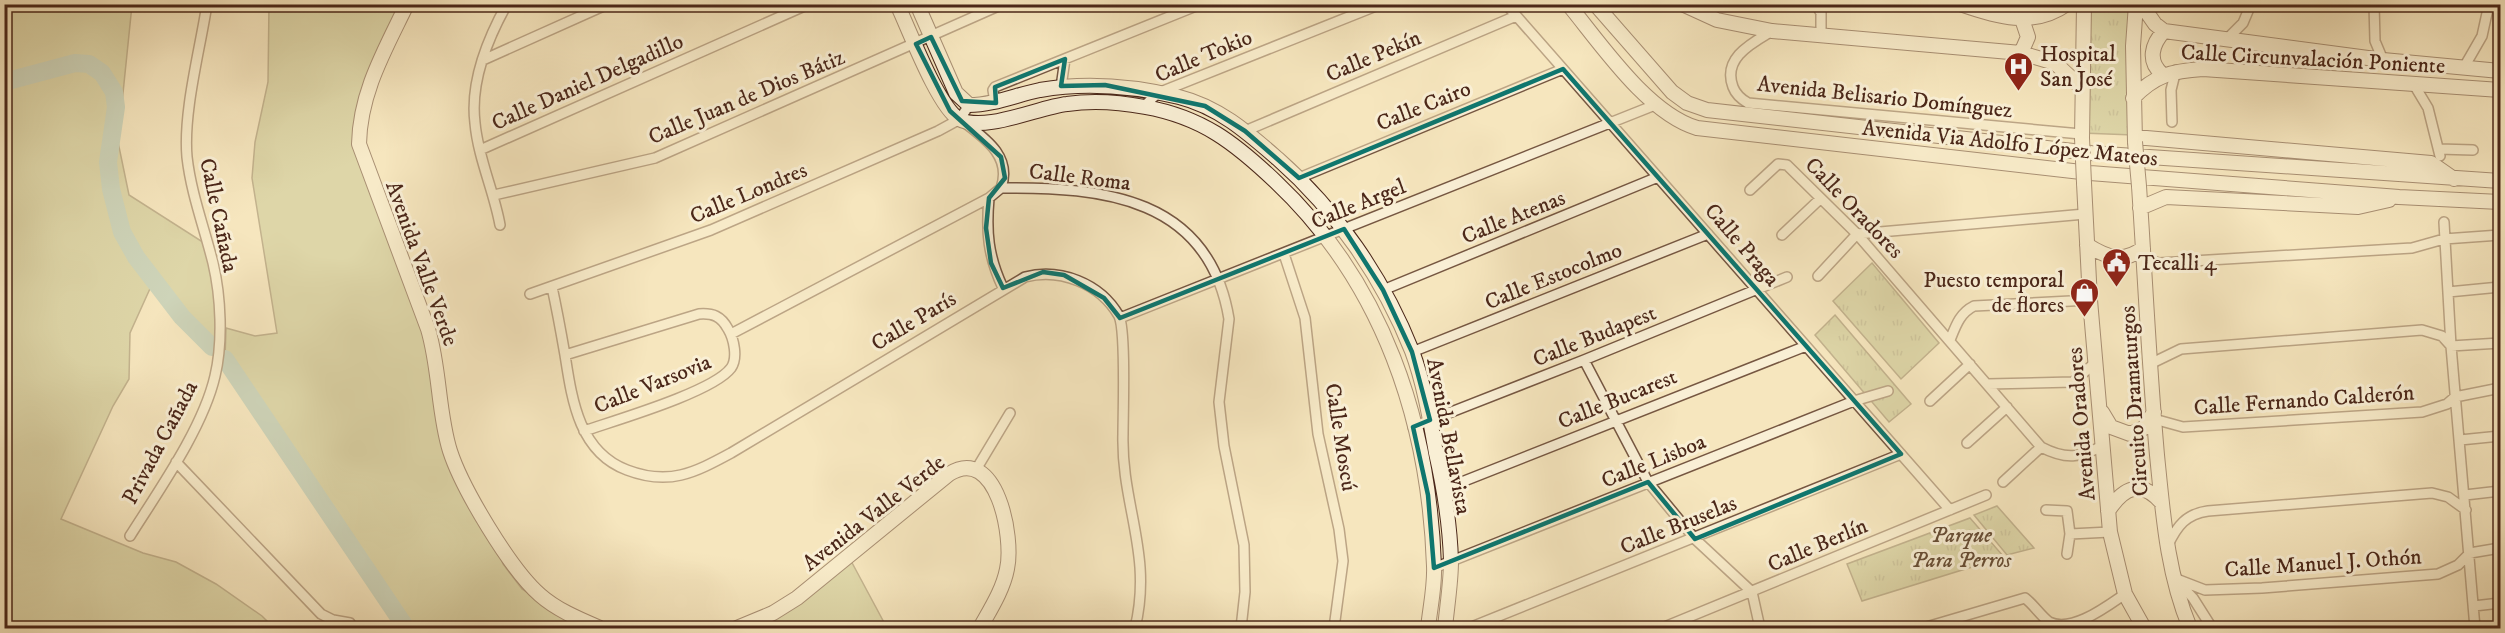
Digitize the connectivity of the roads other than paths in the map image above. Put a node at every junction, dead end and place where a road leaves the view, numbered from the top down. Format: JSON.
{"nodes":[{"id":1,"x":207,"y":4,"type":"edge"},
{"id":2,"x":407,"y":4,"type":"edge"},
{"id":3,"x":507,"y":4,"type":"edge"},
{"id":4,"x":608,"y":4,"type":"edge"},
{"id":5,"x":809,"y":4,"type":"edge"},
{"id":6,"x":897,"y":4,"type":"edge"},
{"id":7,"x":917,"y":4,"type":"edge"},
{"id":8,"x":1002,"y":4,"type":"edge"},
{"id":9,"x":1200,"y":4,"type":"edge"},
{"id":10,"x":1381,"y":4,"type":"edge"},
{"id":11,"x":1506,"y":4,"type":"edge"},
{"id":12,"x":1568,"y":4,"type":"edge"},
{"id":13,"x":1595,"y":4,"type":"edge"},
{"id":14,"x":1682,"y":4,"type":"edge"},
{"id":15,"x":1816,"y":4,"type":"edge"},
{"id":16,"x":2067,"y":4,"type":"edge"},
{"id":17,"x":2084,"y":4,"type":"edge"},
{"id":18,"x":2136,"y":4,"type":"edge"},
{"id":19,"x":2141,"y":4,"type":"edge"},
{"id":20,"x":2251,"y":4,"type":"edge"},
{"id":21,"x":2374,"y":4,"type":"edge"},
{"id":22,"x":2490,"y":4,"type":"edge"},
{"id":23,"x":1966,"y":6,"type":"edge"},
{"id":24,"x":1516,"y":16,"type":"junction"},
{"id":25,"x":2022,"y":19,"type":"junction"},
{"id":26,"x":1772,"y":31,"type":"junction"},
{"id":27,"x":2164,"y":31,"type":"junction"},
{"id":28,"x":1821,"y":34,"type":"junction"},
{"id":29,"x":931,"y":37,"type":"junction"},
{"id":30,"x":2227,"y":39,"type":"junction"},
{"id":31,"x":916,"y":44,"type":"junction"},
{"id":32,"x":2021,"y":53,"type":"junction"},
{"id":33,"x":1065,"y":59,"type":"junction"},
{"id":34,"x":483,"y":60,"type":"junction"},
{"id":35,"x":2383,"y":60,"type":"junction"},
{"id":36,"x":1563,"y":69,"type":"junction"},
{"id":37,"x":2463,"y":69,"type":"junction"},
{"id":38,"x":2500,"y":71,"type":"edge"},
{"id":39,"x":2169,"y":72,"type":"junction"},
{"id":40,"x":2413,"y":82,"type":"junction"},
{"id":41,"x":1061,"y":87,"type":"junction"},
{"id":42,"x":2082,"y":88,"type":"junction"},
{"id":43,"x":2500,"y":90,"type":"edge"},
{"id":44,"x":1158,"y":93,"type":"junction"},
{"id":45,"x":2133,"y":98,"type":"junction"},
{"id":46,"x":995,"y":102,"type":"junction"},
{"id":47,"x":969,"y":105,"type":"junction"},
{"id":48,"x":1655,"y":105,"type":"junction"},
{"id":49,"x":1143,"y":106,"type":"junction"},
{"id":50,"x":960,"y":119,"type":"junction"},
{"id":51,"x":2172,"y":122,"type":"dead end"},
{"id":52,"x":1610,"y":123,"type":"junction"},
{"id":53,"x":1245,"y":131,"type":"junction"},
{"id":54,"x":2081,"y":136,"type":"junction"},
{"id":55,"x":2135,"y":140,"type":"junction"},
{"id":56,"x":480,"y":150,"type":"junction"},
{"id":57,"x":2474,"y":150,"type":"dead end"},
{"id":58,"x":1658,"y":177,"type":"junction"},
{"id":59,"x":1299,"y":178,"type":"junction"},
{"id":60,"x":2454,"y":179,"type":"junction"},
{"id":61,"x":2500,"y":181,"type":"edge"},
{"id":62,"x":1002,"y":188,"type":"junction"},
{"id":63,"x":1750,"y":190,"type":"dead end"},
{"id":64,"x":494,"y":195,"type":"junction"},
{"id":65,"x":2399,"y":197,"type":"junction"},
{"id":66,"x":989,"y":198,"type":"junction"},
{"id":67,"x":1820,"y":199,"type":"junction"},
{"id":68,"x":2500,"y":201,"type":"edge"},
{"id":69,"x":2140,"y":208,"type":"junction"},
{"id":70,"x":2085,"y":214,"type":"junction"},
{"id":71,"x":2444,"y":222,"type":"dead end"},
{"id":72,"x":500,"y":225,"type":"dead end"},
{"id":73,"x":1344,"y":229,"type":"junction"},
{"id":74,"x":1708,"y":234,"type":"junction"},
{"id":75,"x":1857,"y":234,"type":"junction"},
{"id":76,"x":1782,"y":235,"type":"dead end"},
{"id":77,"x":2500,"y":235,"type":"edge"},
{"id":78,"x":1327,"y":236,"type":"junction"},
{"id":79,"x":2444,"y":238,"type":"junction"},
{"id":80,"x":2087,"y":245,"type":"junction"},
{"id":81,"x":2143,"y":253,"type":"junction"},
{"id":82,"x":1284,"y":254,"type":"junction"},
{"id":83,"x":1818,"y":276,"type":"dead end"},
{"id":84,"x":1787,"y":277,"type":"dead end"},
{"id":85,"x":1218,"y":281,"type":"junction"},
{"id":86,"x":552,"y":287,"type":"junction"},
{"id":87,"x":1003,"y":288,"type":"junction"},
{"id":88,"x":2500,"y":288,"type":"edge"},
{"id":89,"x":1383,"y":290,"type":"junction"},
{"id":90,"x":1757,"y":290,"type":"junction"},
{"id":91,"x":2448,"y":292,"type":"junction"},
{"id":92,"x":530,"y":294,"type":"dead end"},
{"id":93,"x":2091,"y":300,"type":"junction"},
{"id":94,"x":1120,"y":318,"type":"junction"},
{"id":95,"x":218,"y":328,"type":"joint"},
{"id":96,"x":731,"y":334,"type":"junction"},
{"id":97,"x":1950,"y":340,"type":"junction"},
{"id":98,"x":2500,"y":343,"type":"edge"},
{"id":99,"x":1806,"y":346,"type":"junction"},
{"id":100,"x":2451,"y":346,"type":"junction"},
{"id":101,"x":1412,"y":352,"type":"junction"},
{"id":102,"x":565,"y":355,"type":"junction"},
{"id":103,"x":1584,"y":360,"type":"junction"},
{"id":104,"x":2096,"y":362,"type":"junction"},
{"id":105,"x":1970,"y":364,"type":"junction"},
{"id":106,"x":2150,"y":364,"type":"junction"},
{"id":107,"x":1988,"y":384,"type":"junction"},
{"id":108,"x":2500,"y":388,"type":"edge"},
{"id":109,"x":1888,"y":391,"type":"dead end"},
{"id":110,"x":2455,"y":397,"type":"junction"},
{"id":111,"x":1854,"y":401,"type":"junction"},
{"id":112,"x":1930,"y":401,"type":"dead end"},
{"id":113,"x":2007,"y":407,"type":"junction"},
{"id":114,"x":2101,"y":411,"type":"junction"},
{"id":115,"x":1010,"y":413,"type":"dead end"},
{"id":116,"x":2154,"y":416,"type":"junction"},
{"id":117,"x":1430,"y":420,"type":"junction"},
{"id":118,"x":1614,"y":420,"type":"junction"},
{"id":119,"x":1413,"y":427,"type":"junction"},
{"id":120,"x":584,"y":431,"type":"junction"},
{"id":121,"x":2500,"y":436,"type":"edge"},
{"id":122,"x":2460,"y":440,"type":"junction"},
{"id":123,"x":1967,"y":443,"type":"dead end"},
{"id":124,"x":2104,"y":445,"type":"junction"},
{"id":125,"x":2042,"y":447,"type":"junction"},
{"id":126,"x":1901,"y":454,"type":"junction"},
{"id":127,"x":176,"y":462,"type":"junction"},
{"id":128,"x":977,"y":468,"type":"junction"},
{"id":129,"x":1648,"y":482,"type":"junction"},
{"id":130,"x":2003,"y":482,"type":"dead end"},
{"id":131,"x":1444,"y":489,"type":"junction"},
{"id":132,"x":2500,"y":491,"type":"edge"},
{"id":133,"x":1986,"y":495,"type":"dead end"},
{"id":134,"x":2465,"y":495,"type":"junction"},
{"id":135,"x":2162,"y":503,"type":"junction"},
{"id":136,"x":1950,"y":510,"type":"junction"},
{"id":137,"x":2046,"y":510,"type":"dead end"},
{"id":138,"x":2466,"y":510,"type":"junction"},
{"id":139,"x":2108,"y":511,"type":"junction"},
{"id":140,"x":2110,"y":532,"type":"junction"},
{"id":141,"x":2070,"y":534,"type":"junction"},
{"id":142,"x":130,"y":536,"type":"dead end"},
{"id":143,"x":1695,"y":540,"type":"junction"},
{"id":144,"x":2167,"y":547,"type":"junction"},
{"id":145,"x":2500,"y":548,"type":"edge"},
{"id":146,"x":2470,"y":553,"type":"junction"},
{"id":147,"x":2067,"y":555,"type":"dead end"},
{"id":148,"x":1451,"y":561,"type":"junction"},
{"id":149,"x":1434,"y":568,"type":"junction"},
{"id":150,"x":2174,"y":578,"type":"junction"},
{"id":151,"x":1752,"y":592,"type":"junction"},
{"id":152,"x":2124,"y":594,"type":"junction"},
{"id":153,"x":2500,"y":603,"type":"edge"},
{"id":154,"x":2474,"y":606,"type":"junction"},
{"id":155,"x":2184,"y":614,"type":"junction"},
{"id":156,"x":350,"y":623,"type":"dead end"},
{"id":157,"x":600,"y":628,"type":"edge"},
{"id":158,"x":737,"y":628,"type":"edge"},
{"id":159,"x":980,"y":628,"type":"edge"},
{"id":160,"x":1135,"y":628,"type":"edge"},
{"id":161,"x":1241,"y":628,"type":"edge"},
{"id":162,"x":1334,"y":628,"type":"edge"},
{"id":163,"x":1428,"y":628,"type":"edge"},
{"id":164,"x":1445,"y":628,"type":"edge"},
{"id":165,"x":1469,"y":628,"type":"edge"},
{"id":166,"x":1662,"y":628,"type":"edge"},
{"id":167,"x":1760,"y":628,"type":"edge"},
{"id":168,"x":1923,"y":628,"type":"edge"},
{"id":169,"x":2144,"y":628,"type":"edge"},
{"id":170,"x":2181,"y":628,"type":"edge"},
{"id":171,"x":2190,"y":628,"type":"edge"},
{"id":172,"x":2212,"y":628,"type":"edge"},
{"id":173,"x":2475,"y":628,"type":"edge"}],
"edges":[{"from":1,"to":95,"type":"street","name":"Calle Cañada"},
{"from":2,"to":157,"type":"main road","name":"Avenida Valle Verde"},
{"from":3,"to":34,"type":"street"},
{"from":4,"to":34,"type":"street"},
{"from":5,"to":56,"type":"street","name":"Calle Daniel Delgadillo"},
{"from":6,"to":31,"type":"main road"},
{"from":7,"to":29,"type":"main road"},
{"from":8,"to":29,"type":"street","name":"Calle Juan de Dios Bátiz"},
{"from":9,"to":33,"type":"street"},
{"from":10,"to":44,"type":"street","name":"Calle Tokio"},
{"from":11,"to":24,"type":"street","name":"Calle Praga"},
{"from":12,"to":48,"type":"main road","name":"Avenida Via Adolfo López Mateos"},
{"from":13,"to":60,"type":"main road","name":"Avenida Via Adolfo López Mateos"},
{"from":14,"to":26,"type":"main road"},
{"from":15,"to":28,"type":"street"},
{"from":16,"to":25,"type":"main road"},
{"from":17,"to":42,"type":"main road","name":"Avenida Oradores"},
{"from":18,"to":45,"type":"main road","name":"Circuito Dramaturgos"},
{"from":19,"to":27,"type":"main road","name":"Calle Circunvalación Poniente"},
{"from":20,"to":30,"type":"street"},
{"from":21,"to":35,"type":"street"},
{"from":22,"to":37,"type":"street"},
{"from":23,"to":25,"type":"main road"},
{"from":24,"to":36,"type":"street","name":"Calle Praga"},
{"from":24,"to":53,"type":"street","name":"Calle Pekín"},
{"from":25,"to":32,"type":"main road"},
{"from":26,"to":28,"type":"main road"},
{"from":26,"to":54,"type":"street","name":"Avenida Belisario Domínguez"},
{"from":27,"to":30,"type":"main road","name":"Calle Circunvalación Poniente"},
{"from":27,"to":39,"type":"main road"},
{"from":28,"to":32,"type":"main road"},
{"from":29,"to":31,"type":"street","name":"Calle Juan de Dios Bátiz"},
{"from":29,"to":47,"type":"main road"},
{"from":30,"to":35,"type":"main road","name":"Calle Circunvalación Poniente"},
{"from":31,"to":50,"type":"main road"},
{"from":31,"to":64,"type":"street","name":"Calle Juan de Dios Bátiz"},
{"from":32,"to":42,"type":"main road"},
{"from":33,"to":41,"type":"street"},
{"from":33,"to":46,"type":"street"},
{"from":34,"to":56,"type":"street"},
{"from":35,"to":37,"type":"main road","name":"Calle Circunvalación Poniente"},
{"from":36,"to":52,"type":"street","name":"Calle Praga"},
{"from":36,"to":59,"type":"street","name":"Calle Cairo"},
{"from":37,"to":38,"type":"main road","name":"Calle Circunvalación Poniente"},
{"from":39,"to":40,"type":"main road","name":"Calle Circunvalación Poniente"},
{"from":39,"to":45,"type":"main road","name":"Calle Circunvalación Poniente"},
{"from":39,"to":51,"type":"street"},
{"from":40,"to":43,"type":"main road","name":"Calle Circunvalación Poniente"},
{"from":40,"to":57,"type":"street"},
{"from":41,"to":44,"type":"main road","name":"Avenida Bellavista"},
{"from":41,"to":46,"type":"main road","name":"Avenida Bellavista"},
{"from":42,"to":54,"type":"main road","name":"Avenida Oradores"},
{"from":44,"to":49,"type":"street","name":"Calle Tokio"},
{"from":44,"to":53,"type":"main road","name":"Avenida Bellavista"},
{"from":45,"to":55,"type":"main road","name":"Circuito Dramaturgos"},
{"from":46,"to":47,"type":"main road","name":"Avenida Bellavista"},
{"from":47,"to":50,"type":"street"},
{"from":48,"to":52,"type":"street","name":"Calle Argel"},
{"from":48,"to":65,"type":"main road","name":"Avenida Via Adolfo López Mateos"},
{"from":49,"to":50,"type":"main road","name":"Avenida Bellavista"},
{"from":49,"to":78,"type":"main road","name":"Avenida Bellavista"},
{"from":50,"to":62,"type":"street"},
{"from":50,"to":86,"type":"street","name":"Calle Londres"},
{"from":52,"to":58,"type":"street","name":"Calle Praga"},
{"from":52,"to":73,"type":"street","name":"Calle Argel"},
{"from":53,"to":59,"type":"main road","name":"Avenida Bellavista"},
{"from":54,"to":70,"type":"main road","name":"Avenida Oradores","bridge":true},
{"from":55,"to":60,"type":"main road"},
{"from":55,"to":69,"type":"main road","name":"Circuito Dramaturgos","bridge":true},
{"from":56,"to":64,"type":"street"},
{"from":58,"to":74,"type":"street","name":"Calle Praga"},
{"from":58,"to":89,"type":"street","name":"Calle Atenas"},
{"from":59,"to":73,"type":"main road","name":"Avenida Bellavista"},
{"from":60,"to":61,"type":"main road","name":"Avenida Via Adolfo López Mateos"},
{"from":62,"to":66,"type":"street","name":"Calle Roma"},
{"from":62,"to":85,"type":"street","name":"Calle Roma"},
{"from":63,"to":67,"type":"street","name":"Calle Oradores"},
{"from":64,"to":72,"type":"street"},
{"from":65,"to":68,"type":"main road","name":"Avenida Via Adolfo López Mateos"},
{"from":65,"to":69,"type":"main road"},
{"from":66,"to":87,"type":"street"},
{"from":66,"to":96,"type":"street","name":"Calle Roma"},
{"from":67,"to":75,"type":"street","name":"Calle Oradores"},
{"from":67,"to":76,"type":"street"},
{"from":69,"to":81,"type":"main road","name":"Circuito Dramaturgos"},
{"from":70,"to":75,"type":"street"},
{"from":70,"to":80,"type":"main road","name":"Avenida Oradores"},
{"from":71,"to":79,"type":"street"},
{"from":73,"to":78,"type":"street","name":"Calle Argel"},
{"from":73,"to":89,"type":"main road","name":"Avenida Bellavista"},
{"from":74,"to":90,"type":"street","name":"Calle Praga"},
{"from":74,"to":101,"type":"street","name":"Calle Estocolmo"},
{"from":75,"to":83,"type":"street"},
{"from":75,"to":97,"type":"street","name":"Calle Oradores"},
{"from":77,"to":79,"type":"street"},
{"from":78,"to":82,"type":"street","name":"Calle Argel"},
{"from":78,"to":119,"type":"main road","name":"Avenida Bellavista"},
{"from":79,"to":81,"type":"street"},
{"from":79,"to":91,"type":"street"},
{"from":80,"to":81,"type":"main road"},
{"from":80,"to":93,"type":"main road","name":"Avenida Oradores"},
{"from":81,"to":106,"type":"main road","name":"Circuito Dramaturgos"},
{"from":82,"to":85,"type":"street","name":"Calle Argel"},
{"from":82,"to":162,"type":"street","name":"Calle Moscú"},
{"from":84,"to":90,"type":"street","name":"Calle Budapest"},
{"from":85,"to":94,"type":"street","name":"Calle Argel"},
{"from":85,"to":161,"type":"street","name":"Calle Roma"},
{"from":86,"to":92,"type":"street","name":"Calle Londres"},
{"from":86,"to":102,"type":"street","name":"Calle París"},
{"from":87,"to":94,"type":"street","name":"Calle París"},
{"from":87,"to":120,"type":"street","name":"Calle París"},
{"from":88,"to":91,"type":"street"},
{"from":89,"to":101,"type":"main road","name":"Avenida Bellavista"},
{"from":90,"to":99,"type":"street","name":"Calle Praga"},
{"from":90,"to":103,"type":"street","name":"Calle Budapest"},
{"from":91,"to":100,"type":"street"},
{"from":93,"to":97,"type":"street"},
{"from":93,"to":104,"type":"main road","name":"Avenida Oradores"},
{"from":94,"to":160,"type":"street"},
{"from":95,"to":127,"type":"street","name":"Privada Cañada"},
{"from":96,"to":102,"type":"street","name":"Calle Varsovia"},
{"from":96,"to":120,"type":"street","name":"Calle Varsovia"},
{"from":97,"to":105,"type":"street","name":"Calle Oradores"},
{"from":98,"to":100,"type":"street"},
{"from":99,"to":111,"type":"street","name":"Calle Praga"},
{"from":99,"to":118,"type":"street","name":"Calle Bucarest"},
{"from":100,"to":106,"type":"street"},
{"from":100,"to":110,"type":"street"},
{"from":101,"to":117,"type":"main road","name":"Avenida Bellavista"},
{"from":102,"to":120,"type":"street","name":"Calle París"},
{"from":103,"to":117,"type":"street","name":"Calle Budapest"},
{"from":103,"to":118,"type":"street"},
{"from":104,"to":107,"type":"street"},
{"from":104,"to":114,"type":"main road","name":"Avenida Oradores"},
{"from":105,"to":107,"type":"street","name":"Calle Oradores"},
{"from":105,"to":112,"type":"street"},
{"from":106,"to":116,"type":"main road","name":"Circuito Dramaturgos"},
{"from":107,"to":113,"type":"street","name":"Calle Oradores"},
{"from":108,"to":110,"type":"street","name":"Calle Fernando Calderón"},
{"from":109,"to":111,"type":"street","name":"Calle Lisboa"},
{"from":110,"to":116,"type":"street","name":"Calle Fernando Calderón"},
{"from":110,"to":122,"type":"street"},
{"from":111,"to":126,"type":"street","name":"Calle Praga"},
{"from":111,"to":129,"type":"street","name":"Calle Lisboa"},
{"from":113,"to":123,"type":"street"},
{"from":113,"to":125,"type":"street","name":"Calle Oradores"},
{"from":114,"to":116,"type":"main road"},
{"from":114,"to":124,"type":"main road","name":"Avenida Oradores"},
{"from":115,"to":128,"type":"street"},
{"from":116,"to":135,"type":"main road","name":"Circuito Dramaturgos"},
{"from":117,"to":119,"type":"street","name":"Calle Budapest"},
{"from":117,"to":131,"type":"main road","name":"Avenida Bellavista"},
{"from":118,"to":129,"type":"street"},
{"from":118,"to":131,"type":"street","name":"Calle Bucarest"},
{"from":119,"to":149,"type":"main road","name":"Avenida Bellavista"},
{"from":121,"to":122,"type":"street"},
{"from":122,"to":134,"type":"street"},
{"from":124,"to":125,"type":"street","name":"Calle Oradores"},
{"from":124,"to":139,"type":"main road","name":"Avenida Oradores"},
{"from":125,"to":130,"type":"street"},
{"from":126,"to":136,"type":"street","name":"Calle Praga"},
{"from":126,"to":143,"type":"street","name":"Calle Bruselas"},
{"from":127,"to":142,"type":"street","name":"Privada Cañada"},
{"from":127,"to":156,"type":"street"},
{"from":128,"to":158,"type":"main road","name":"Avenida Valle Verde"},
{"from":128,"to":159,"type":"main road","name":"Avenida Valle Verde"},
{"from":129,"to":143,"type":"street"},
{"from":129,"to":148,"type":"street","name":"Calle Lisboa"},
{"from":131,"to":148,"type":"main road","name":"Avenida Bellavista"},
{"from":132,"to":134,"type":"street"},
{"from":133,"to":136,"type":"street","name":"Calle Berlín"},
{"from":134,"to":138,"type":"street"},
{"from":135,"to":139,"type":"main road"},
{"from":135,"to":144,"type":"main road","name":"Circuito Dramaturgos"},
{"from":136,"to":151,"type":"street","name":"Calle Berlín"},
{"from":137,"to":141,"type":"street"},
{"from":138,"to":144,"type":"street"},
{"from":138,"to":146,"type":"street"},
{"from":139,"to":140,"type":"main road","name":"Avenida Oradores"},
{"from":140,"to":141,"type":"street"},
{"from":140,"to":152,"type":"main road","name":"Avenida Oradores"},
{"from":141,"to":147,"type":"street"},
{"from":143,"to":151,"type":"street"},
{"from":143,"to":165,"type":"street","name":"Calle Bruselas"},
{"from":144,"to":150,"type":"main road","name":"Circuito Dramaturgos"},
{"from":145,"to":146,"type":"street"},
{"from":146,"to":150,"type":"street","name":"Calle Manuel J. Othón"},
{"from":146,"to":154,"type":"street"},
{"from":148,"to":149,"type":"street","name":"Calle Lisboa"},
{"from":148,"to":164,"type":"main road","name":"Avenida Bellavista"},
{"from":149,"to":163,"type":"main road","name":"Avenida Bellavista"},
{"from":150,"to":155,"type":"main road","name":"Circuito Dramaturgos"},
{"from":150,"to":172,"type":"street","name":"Circuito Dramaturgos"},
{"from":151,"to":166,"type":"street","name":"Calle Berlín"},
{"from":151,"to":167,"type":"street"},
{"from":152,"to":168,"type":"street"},
{"from":152,"to":169,"type":"main road","name":"Avenida Oradores"},
{"from":153,"to":154,"type":"street"},
{"from":154,"to":173,"type":"street"},
{"from":155,"to":170,"type":"main road"},
{"from":155,"to":171,"type":"main road","name":"Circuito Dramaturgos"}]}
